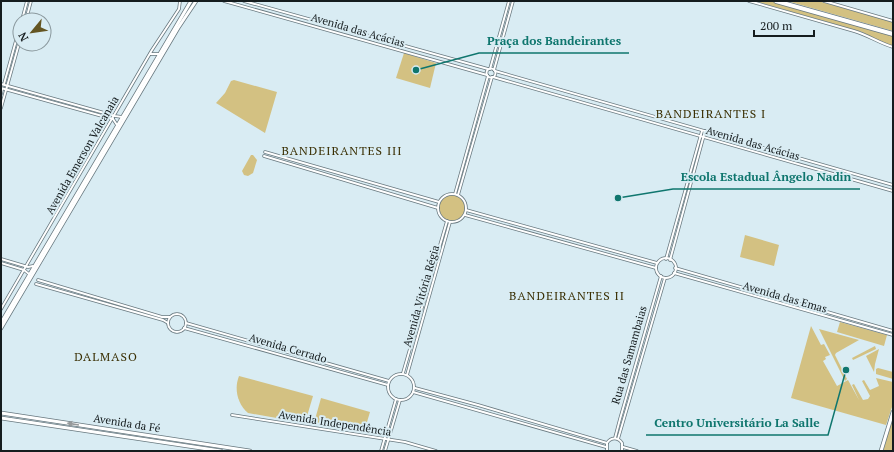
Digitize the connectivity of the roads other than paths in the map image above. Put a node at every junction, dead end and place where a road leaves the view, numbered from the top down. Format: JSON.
{"nodes":[{"id":1,"x":27,"y":1,"type":"edge"},
{"id":2,"x":31,"y":1,"type":"edge"},
{"id":3,"x":180,"y":1,"type":"edge"},
{"id":4,"x":191,"y":1,"type":"edge"},
{"id":5,"x":196,"y":1,"type":"edge"},
{"id":6,"x":224,"y":1,"type":"edge"},
{"id":7,"x":244,"y":1,"type":"edge"},
{"id":8,"x":509,"y":1,"type":"edge"},
{"id":9,"x":513,"y":1,"type":"edge"},
{"id":10,"x":749,"y":1,"type":"edge"},
{"id":11,"x":776,"y":1,"type":"edge"},
{"id":12,"x":824,"y":1,"type":"edge"},
{"id":13,"x":24,"y":12,"type":"edge"},
{"id":14,"x":28,"y":12,"type":"edge"},
{"id":15,"x":893,"y":21,"type":"edge"},
{"id":16,"x":893,"y":34,"type":"edge"},
{"id":17,"x":893,"y":47,"type":"edge"},
{"id":18,"x":12,"y":52,"type":"edge"},
{"id":19,"x":17,"y":52,"type":"edge"},
{"id":20,"x":150,"y":54,"type":"junction"},
{"id":21,"x":160,"y":54,"type":"junction"},
{"id":22,"x":155,"y":61,"type":"junction"},
{"id":23,"x":489,"y":69,"type":"junction"},
{"id":24,"x":495,"y":70,"type":"junction"},
{"id":25,"x":487,"y":75,"type":"junction"},
{"id":26,"x":492,"y":77,"type":"junction"},
{"id":27,"x":2,"y":84,"type":"edge"},
{"id":28,"x":7,"y":86,"type":"junction"},
{"id":29,"x":2,"y":88,"type":"edge"},
{"id":30,"x":6,"y":89,"type":"junction"},
{"id":31,"x":1,"y":94,"type":"edge"},
{"id":32,"x":1,"y":108,"type":"edge"},
{"id":33,"x":122,"y":117,"type":"junction"},
{"id":34,"x":114,"y":118,"type":"junction"},
{"id":35,"x":117,"y":125,"type":"junction"},
{"id":36,"x":704,"y":131,"type":"junction"},
{"id":37,"x":702,"y":136,"type":"junction"},
{"id":38,"x":265,"y":152,"type":"dead end"},
{"id":39,"x":264,"y":156,"type":"dead end"},
{"id":40,"x":893,"y":184,"type":"edge"},
{"id":41,"x":893,"y":191,"type":"edge"},
{"id":42,"x":455,"y":194,"type":"junction"},
{"id":43,"x":458,"y":195,"type":"junction"},
{"id":44,"x":440,"y":202,"type":"junction"},
{"id":45,"x":438,"y":208,"type":"junction"},
{"id":46,"x":466,"y":210,"type":"junction"},
{"id":47,"x":465,"y":214,"type":"junction"},
{"id":48,"x":447,"y":221,"type":"junction"},
{"id":49,"x":450,"y":222,"type":"junction"},
{"id":50,"x":1,"y":259,"type":"edge"},
{"id":51,"x":666,"y":259,"type":"junction"},
{"id":52,"x":670,"y":260,"type":"junction"},
{"id":53,"x":1,"y":263,"type":"edge"},
{"id":54,"x":657,"y":263,"type":"junction"},
{"id":55,"x":26,"y":266,"type":"junction"},
{"id":56,"x":35,"y":266,"type":"junction"},
{"id":57,"x":656,"y":268,"type":"junction"},
{"id":58,"x":675,"y":268,"type":"junction"},
{"id":59,"x":24,"y":270,"type":"junction"},
{"id":60,"x":674,"y":273,"type":"junction"},
{"id":61,"x":29,"y":276,"type":"junction"},
{"id":62,"x":661,"y":276,"type":"junction"},
{"id":63,"x":665,"y":278,"type":"junction"},
{"id":64,"x":38,"y":280,"type":"dead end"},
{"id":65,"x":36,"y":284,"type":"dead end"},
{"id":66,"x":1,"y":309,"type":"edge"},
{"id":67,"x":170,"y":317,"type":"junction"},
{"id":68,"x":1,"y":323,"type":"edge"},
{"id":69,"x":168,"y":323,"type":"junction"},
{"id":70,"x":186,"y":323,"type":"junction"},
{"id":71,"x":1,"y":328,"type":"edge"},
{"id":72,"x":184,"y":328,"type":"junction"},
{"id":73,"x":893,"y":331,"type":"edge"},
{"id":74,"x":893,"y":335,"type":"edge"},
{"id":75,"x":403,"y":374,"type":"junction"},
{"id":76,"x":407,"y":375,"type":"junction"},
{"id":77,"x":389,"y":381,"type":"junction"},
{"id":78,"x":388,"y":384,"type":"junction"},
{"id":79,"x":415,"y":388,"type":"junction"},
{"id":80,"x":414,"y":392,"type":"junction"},
{"id":81,"x":396,"y":399,"type":"junction"},
{"id":82,"x":400,"y":400,"type":"junction"},
{"id":83,"x":893,"y":412,"type":"edge"},
{"id":84,"x":1,"y":413,"type":"edge"},
{"id":85,"x":232,"y":415,"type":"dead end"},
{"id":86,"x":1,"y":418,"type":"edge"},
{"id":87,"x":384,"y":439,"type":"junction"},
{"id":88,"x":617,"y":439,"type":"junction"},
{"id":89,"x":388,"y":440,"type":"junction"},
{"id":90,"x":607,"y":443,"type":"junction"},
{"id":91,"x":606,"y":447,"type":"junction"},
{"id":92,"x":623,"y":447,"type":"junction"},
{"id":93,"x":221,"y":451,"type":"edge"},
{"id":94,"x":250,"y":451,"type":"edge"},
{"id":95,"x":381,"y":451,"type":"edge"},
{"id":96,"x":385,"y":451,"type":"edge"},
{"id":97,"x":436,"y":451,"type":"edge"},
{"id":98,"x":607,"y":451,"type":"edge"},
{"id":99,"x":622,"y":451,"type":"edge"},
{"id":100,"x":637,"y":451,"type":"edge"},
{"id":101,"x":881,"y":451,"type":"edge"}],
"edges":[{"from":1,"to":13,"type":"street"},
{"from":2,"to":14,"type":"street"},
{"from":3,"to":20,"type":"street","name":"Avenida Emerson Valcanaia"},
{"from":4,"to":21,"type":"main road"},
{"from":5,"to":71,"type":"main road"},
{"from":6,"to":25,"type":"street","name":"Avenida das Acácias"},
{"from":7,"to":23,"type":"street","name":"Avenida das Acácias"},
{"from":8,"to":23,"type":"street"},
{"from":9,"to":24,"type":"street"},
{"from":10,"to":17,"type":"street"},
{"from":11,"to":16,"type":"highway"},
{"from":12,"to":15,"type":"street"},
{"from":18,"to":27,"type":"street"},
{"from":19,"to":28,"type":"street"},
{"from":20,"to":21,"type":"street"},
{"from":20,"to":22,"type":"street"},
{"from":20,"to":34,"type":"street","name":"Avenida Emerson Valcanaia"},
{"from":21,"to":22,"type":"main road"},
{"from":22,"to":33,"type":"main road"},
{"from":23,"to":24,"type":"street","name":"Avenida das Acácias"},
{"from":23,"to":25,"type":"street"},
{"from":24,"to":26,"type":"street"},
{"from":24,"to":36,"type":"street","name":"Avenida das Acácias"},
{"from":25,"to":26,"type":"street","name":"Avenida das Acácias"},
{"from":25,"to":42,"type":"street"},
{"from":26,"to":37,"type":"street","name":"Avenida das Acácias"},
{"from":26,"to":43,"type":"street"},
{"from":27,"to":28,"type":"street"},
{"from":27,"to":29,"type":"street"},
{"from":28,"to":30,"type":"street"},
{"from":28,"to":34,"type":"street"},
{"from":29,"to":30,"type":"street"},
{"from":29,"to":31,"type":"street"},
{"from":30,"to":32,"type":"street"},
{"from":30,"to":34,"type":"street"},
{"from":33,"to":34,"type":"street"},
{"from":33,"to":35,"type":"main road"},
{"from":34,"to":35,"type":"street"},
{"from":34,"to":55,"type":"street","name":"Avenida Emerson Valcanaia"},
{"from":35,"to":56,"type":"main road"},
{"from":36,"to":37,"type":"street"},
{"from":36,"to":40,"type":"street","name":"Avenida das Acácias"},
{"from":37,"to":41,"type":"street","name":"Avenida das Acácias"},
{"from":37,"to":51,"type":"street"},
{"from":37,"to":52,"type":"street"},
{"from":38,"to":44,"type":"street"},
{"from":39,"to":45,"type":"street"},
{"from":42,"to":43,"type":"street"},
{"from":42,"to":44,"type":"street"},
{"from":43,"to":46,"type":"street"},
{"from":44,"to":45,"type":"street"},
{"from":45,"to":48,"type":"street"},
{"from":46,"to":47,"type":"street"},
{"from":46,"to":54,"type":"street"},
{"from":47,"to":49,"type":"street"},
{"from":47,"to":57,"type":"street"},
{"from":48,"to":49,"type":"street"},
{"from":48,"to":75,"type":"street","name":"Avenida Vitória Régia"},
{"from":49,"to":76,"type":"street","name":"Avenida Vitória Régia"},
{"from":50,"to":55,"type":"street"},
{"from":51,"to":52,"type":"street"},
{"from":51,"to":54,"type":"street"},
{"from":52,"to":58,"type":"street"},
{"from":53,"to":59,"type":"street"},
{"from":54,"to":57,"type":"street"},
{"from":55,"to":56,"type":"street"},
{"from":55,"to":59,"type":"street","name":"Avenida Emerson Valcanaia"},
{"from":56,"to":61,"type":"main road"},
{"from":57,"to":62,"type":"street"},
{"from":58,"to":60,"type":"street"},
{"from":58,"to":73,"type":"street","name":"Avenida das Emas"},
{"from":59,"to":61,"type":"street"},
{"from":59,"to":66,"type":"street","name":"Avenida Emerson Valcanaia"},
{"from":60,"to":63,"type":"street"},
{"from":60,"to":74,"type":"street","name":"Avenida das Emas"},
{"from":61,"to":68,"type":"main road"},
{"from":62,"to":63,"type":"street"},
{"from":62,"to":88,"type":"street","name":"Rua das Samambaias"},
{"from":63,"to":88,"type":"street","name":"Rua das Samambaias"},
{"from":64,"to":67,"type":"street"},
{"from":65,"to":69,"type":"street"},
{"from":67,"to":69,"type":"street"},
{"from":67,"to":70,"type":"street"},
{"from":69,"to":72,"type":"street"},
{"from":70,"to":72,"type":"street"},
{"from":70,"to":77,"type":"street","name":"Avenida Cerrado"},
{"from":72,"to":78,"type":"street","name":"Avenida Cerrado"},
{"from":75,"to":76,"type":"street"},
{"from":75,"to":77,"type":"street"},
{"from":76,"to":79,"type":"street"},
{"from":77,"to":78,"type":"street"},
{"from":78,"to":81,"type":"street"},
{"from":79,"to":80,"type":"street"},
{"from":79,"to":90,"type":"street"},
{"from":80,"to":82,"type":"street"},
{"from":80,"to":91,"type":"street"},
{"from":81,"to":82,"type":"street"},
{"from":81,"to":87,"type":"street"},
{"from":82,"to":89,"type":"street"},
{"from":83,"to":101,"type":"main road"},
{"from":94,"to":84,"type":"main road","name":"Avenida da Fé","one_way":true},
{"from":85,"to":87,"type":"street","name":"Avenida Independência"},
{"from":86,"to":93,"type":"main road","name":"Avenida da Fé"},
{"from":87,"to":89,"type":"street","name":"Avenida Independência"},
{"from":87,"to":95,"type":"street"},
{"from":88,"to":90,"type":"street"},
{"from":88,"to":92,"type":"street"},
{"from":89,"to":96,"type":"street"},
{"from":89,"to":97,"type":"street","name":"Avenida Independência"},
{"from":90,"to":91,"type":"street"},
{"from":91,"to":98,"type":"street"},
{"from":92,"to":99,"type":"street"},
{"from":92,"to":100,"type":"street"}]}
